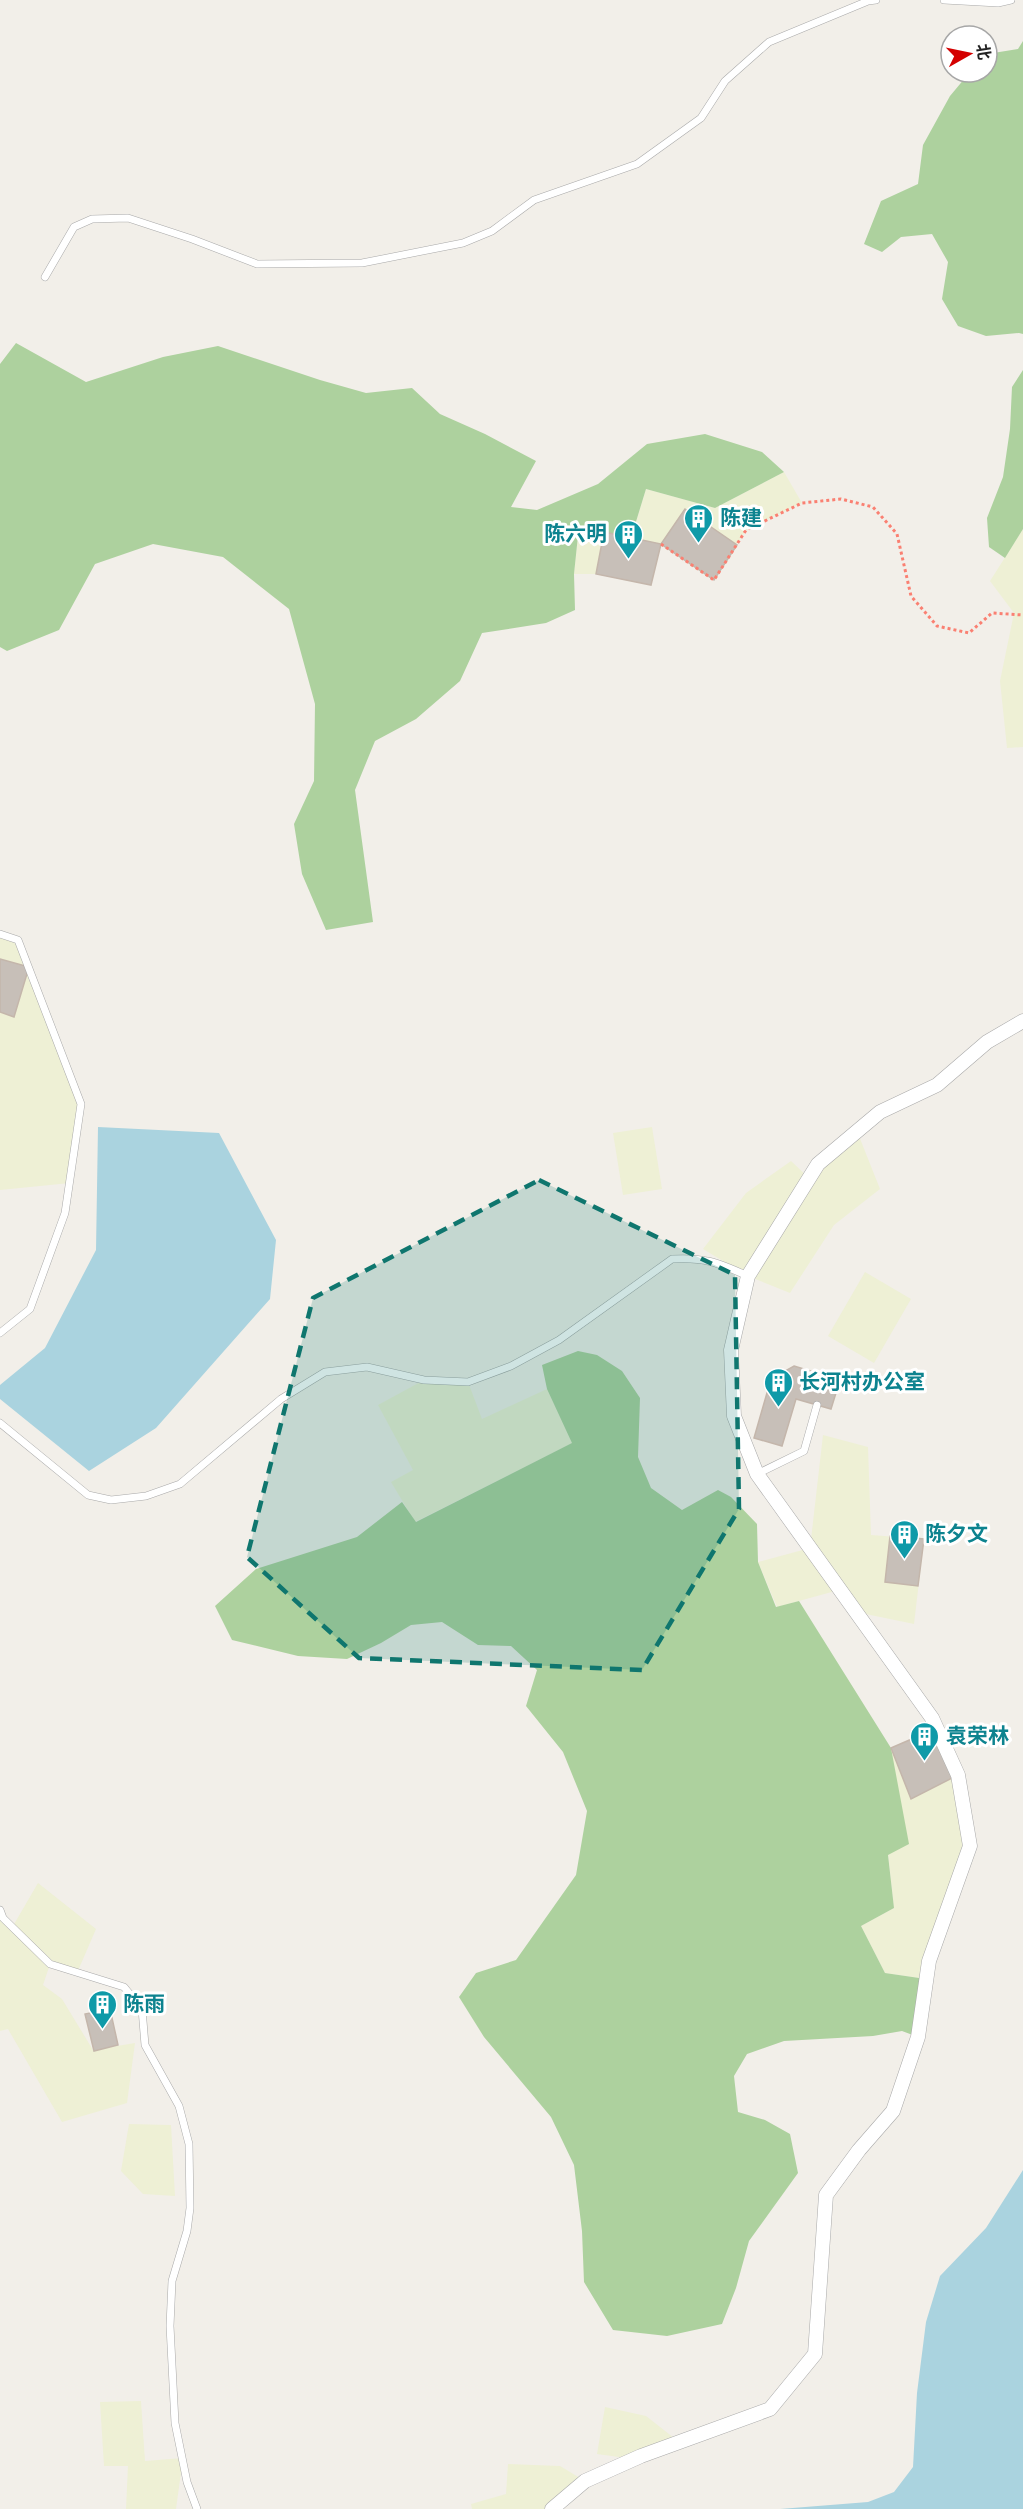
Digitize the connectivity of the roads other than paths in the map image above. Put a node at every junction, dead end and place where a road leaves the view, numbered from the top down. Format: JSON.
{"nodes":[{"id":1,"x":876,"y":0,"type":"edge"},
{"id":2,"x":944,"y":0,"type":"edge"},
{"id":3,"x":1011,"y":0,"type":"edge"},
{"id":4,"x":45,"y":278,"type":"dead end"},
{"id":5,"x":0,"y":934,"type":"edge"},
{"id":6,"x":1023,"y":1021,"type":"edge"},
{"id":7,"x":748,"y":1276,"type":"junction"},
{"id":8,"x":0,"y":1334,"type":"edge"},
{"id":9,"x":817,"y":1405,"type":"dead end"},
{"id":10,"x":0,"y":1423,"type":"edge"},
{"id":11,"x":757,"y":1474,"type":"junction"},
{"id":12,"x":0,"y":1910,"type":"edge"},
{"id":13,"x":197,"y":2509,"type":"edge"},
{"id":14,"x":552,"y":2509,"type":"edge"}],
"edges":[{"from":1,"to":4,"type":"lane"},
{"from":2,"to":3,"type":"lane"},
{"from":5,"to":8,"type":"lane"},
{"from":6,"to":7,"type":"street"},
{"from":7,"to":10,"type":"lane"},
{"from":7,"to":11,"type":"street"},
{"from":9,"to":11,"type":"lane"},
{"from":11,"to":14,"type":"street"},
{"from":12,"to":13,"type":"lane"}]}
